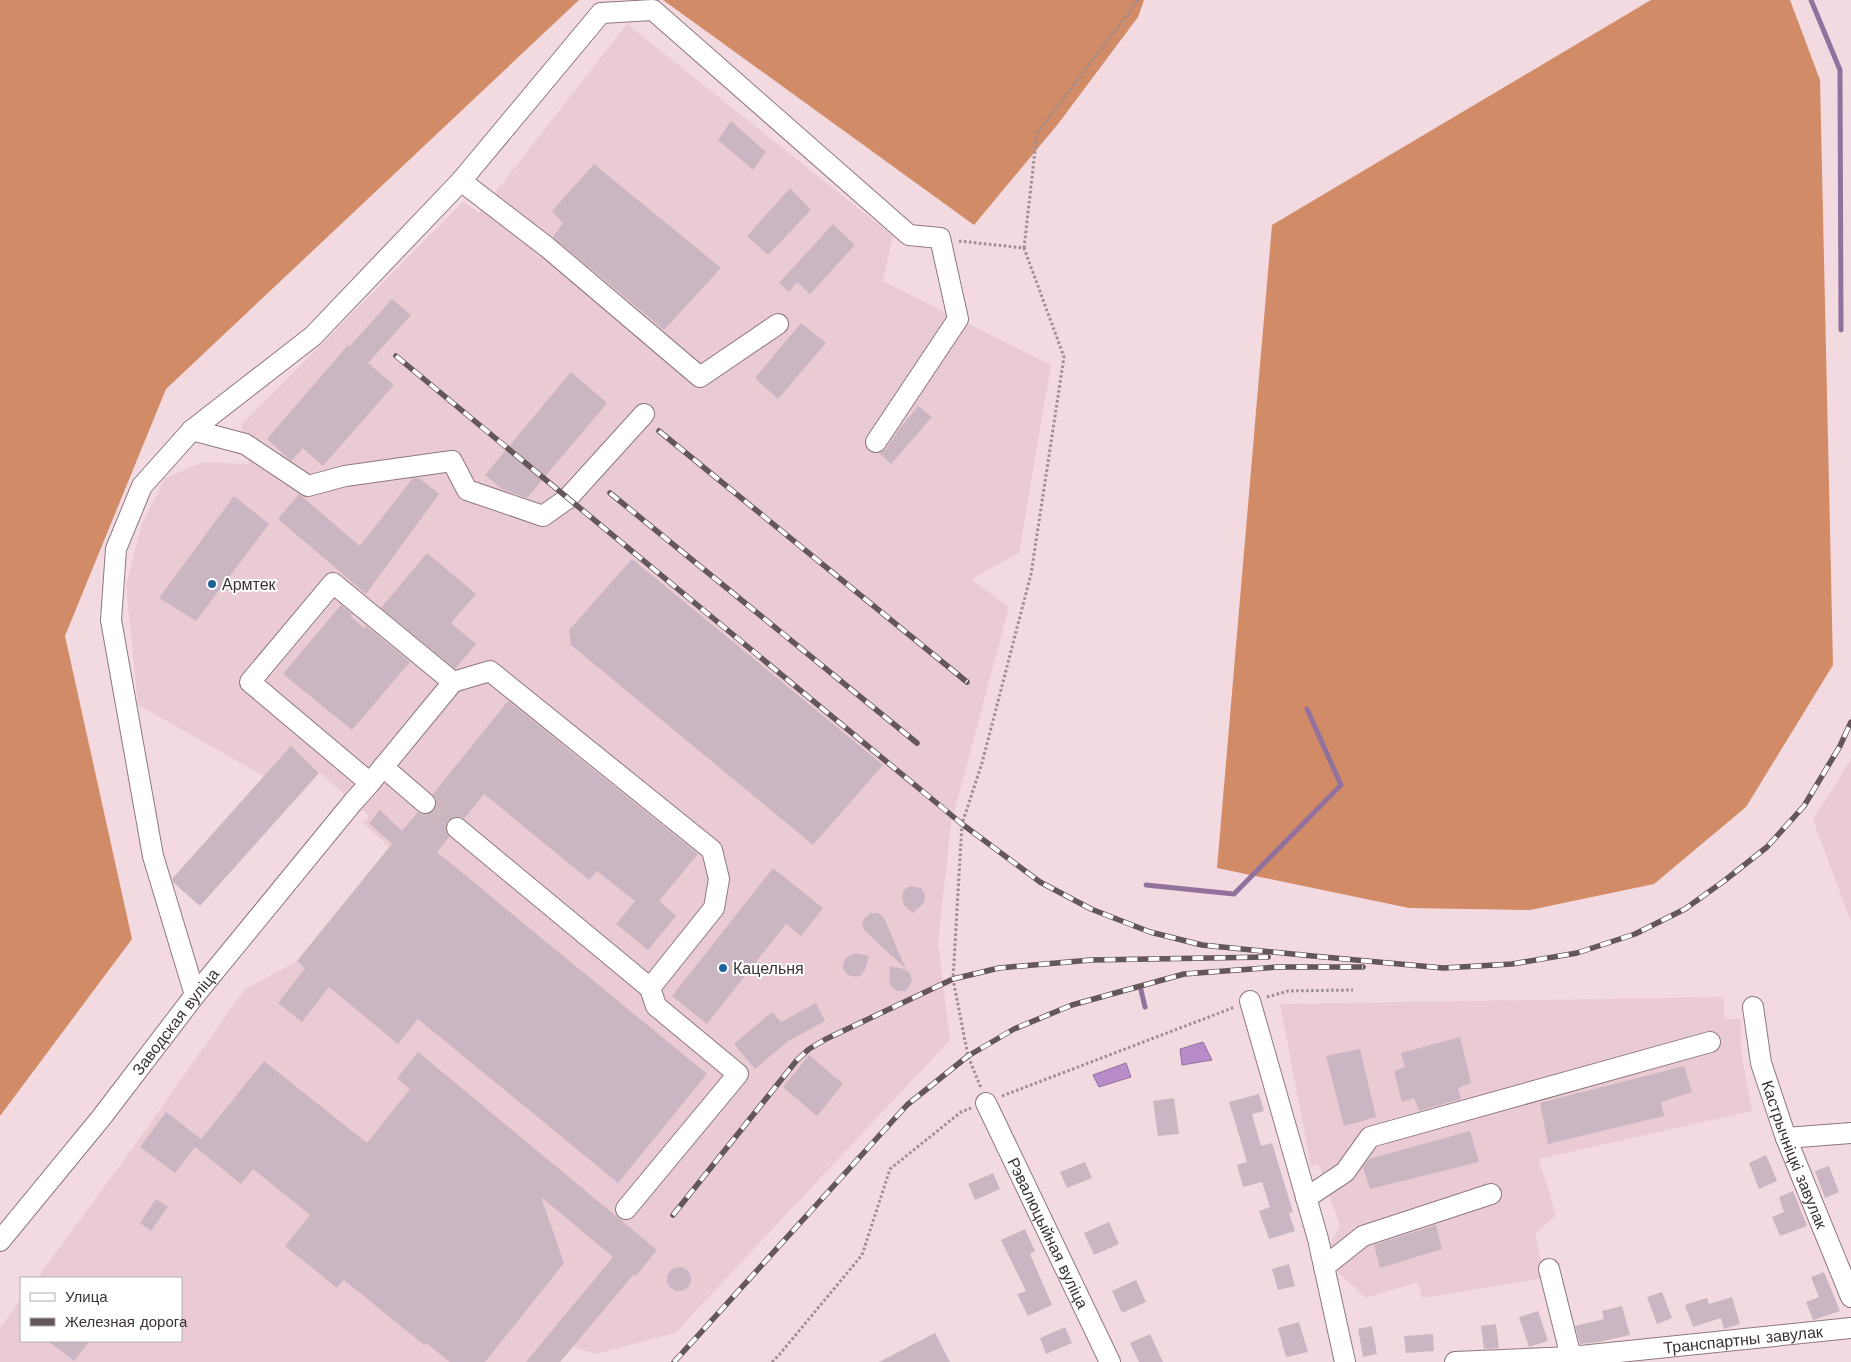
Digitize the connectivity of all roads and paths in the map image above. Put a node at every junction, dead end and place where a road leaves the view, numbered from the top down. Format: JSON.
{"nodes":[{"id":1,"x":1138,"y":0,"type":"edge"},
{"id":2,"x":461,"y":181,"type":"junction"},
{"id":3,"x":940,"y":238,"type":"junction"},
{"id":4,"x":1024,"y":248,"type":"junction"},
{"id":5,"x":778,"y":324,"type":"dead end"},
{"id":6,"x":644,"y":414,"type":"dead end"},
{"id":7,"x":192,"y":430,"type":"junction"},
{"id":8,"x":876,"y":442,"type":"dead end"},
{"id":9,"x":453,"y":682,"type":"junction"},
{"id":10,"x":383,"y":767,"type":"junction"},
{"id":11,"x":370,"y":783,"type":"junction"},
{"id":12,"x":425,"y":803,"type":"tunnel mouth"},
{"id":13,"x":457,"y":828,"type":"tunnel mouth"},
{"id":14,"x":650,"y":988,"type":"junction"},
{"id":15,"x":1353,"y":990,"type":"dead end"},
{"id":16,"x":195,"y":995,"type":"junction"},
{"id":17,"x":1250,"y":1001,"type":"junction"},
{"id":18,"x":1753,"y":1007,"type":"dead end"},
{"id":19,"x":1710,"y":1042,"type":"dead end"},
{"id":20,"x":986,"y":1103,"type":"junction"},
{"id":21,"x":1851,"y":1133,"type":"edge"},
{"id":22,"x":1786,"y":1138,"type":"junction"},
{"id":23,"x":1491,"y":1194,"type":"dead end"},
{"id":24,"x":1306,"y":1198,"type":"junction"},
{"id":25,"x":626,"y":1209,"type":"dead end"},
{"id":26,"x":0,"y":1241,"type":"edge"},
{"id":27,"x":1324,"y":1267,"type":"junction"},
{"id":28,"x":1549,"y":1269,"type":"dead end"},
{"id":29,"x":1851,"y":1298,"type":"edge"},
{"id":30,"x":1851,"y":1328,"type":"edge"},
{"id":31,"x":1572,"y":1357,"type":"junction"},
{"id":32,"x":772,"y":1362,"type":"edge"},
{"id":33,"x":1110,"y":1362,"type":"edge"},
{"id":34,"x":1345,"y":1362,"type":"edge"},
{"id":35,"x":1455,"y":1362,"type":"edge"}],
"edges":[{"from":1,"to":4,"type":"path"},
{"from":2,"to":3,"type":"street"},
{"from":2,"to":5,"type":"street"},
{"from":2,"to":7,"type":"street"},
{"from":3,"to":4,"type":"path"},
{"from":3,"to":8,"type":"street"},
{"from":4,"to":20,"type":"path"},
{"from":6,"to":7,"type":"street"},
{"from":7,"to":16,"type":"street"},
{"from":9,"to":10,"type":"street","name":"Заводская вуліца"},
{"from":9,"to":11,"type":"street"},
{"from":9,"to":14,"type":"street"},
{"from":10,"to":11,"type":"street","name":"Заводская вуліца"},
{"from":10,"to":12,"type":"street"},
{"from":11,"to":16,"type":"street","name":"Заводская вуліца"},
{"from":13,"to":14,"type":"street"},
{"from":14,"to":25,"type":"street"},
{"from":15,"to":17,"type":"path"},
{"from":16,"to":26,"type":"street","name":"Заводская вуліца"},
{"from":17,"to":20,"type":"path"},
{"from":17,"to":24,"type":"street"},
{"from":18,"to":22,"type":"street","name":"Кастрычніцкі завулак"},
{"from":19,"to":24,"type":"street"},
{"from":20,"to":32,"type":"path"},
{"from":20,"to":33,"type":"street","name":"Рэвалюцыйная вуліца"},
{"from":21,"to":22,"type":"street"},
{"from":22,"to":29,"type":"street","name":"Кастрычніцкі завулак"},
{"from":23,"to":27,"type":"street"},
{"from":24,"to":27,"type":"street"},
{"from":27,"to":34,"type":"street"},
{"from":28,"to":31,"type":"street"},
{"from":30,"to":31,"type":"street","name":"Транспартны завулак"},
{"from":31,"to":35,"type":"street","name":"Транспартны завулак"}]}
